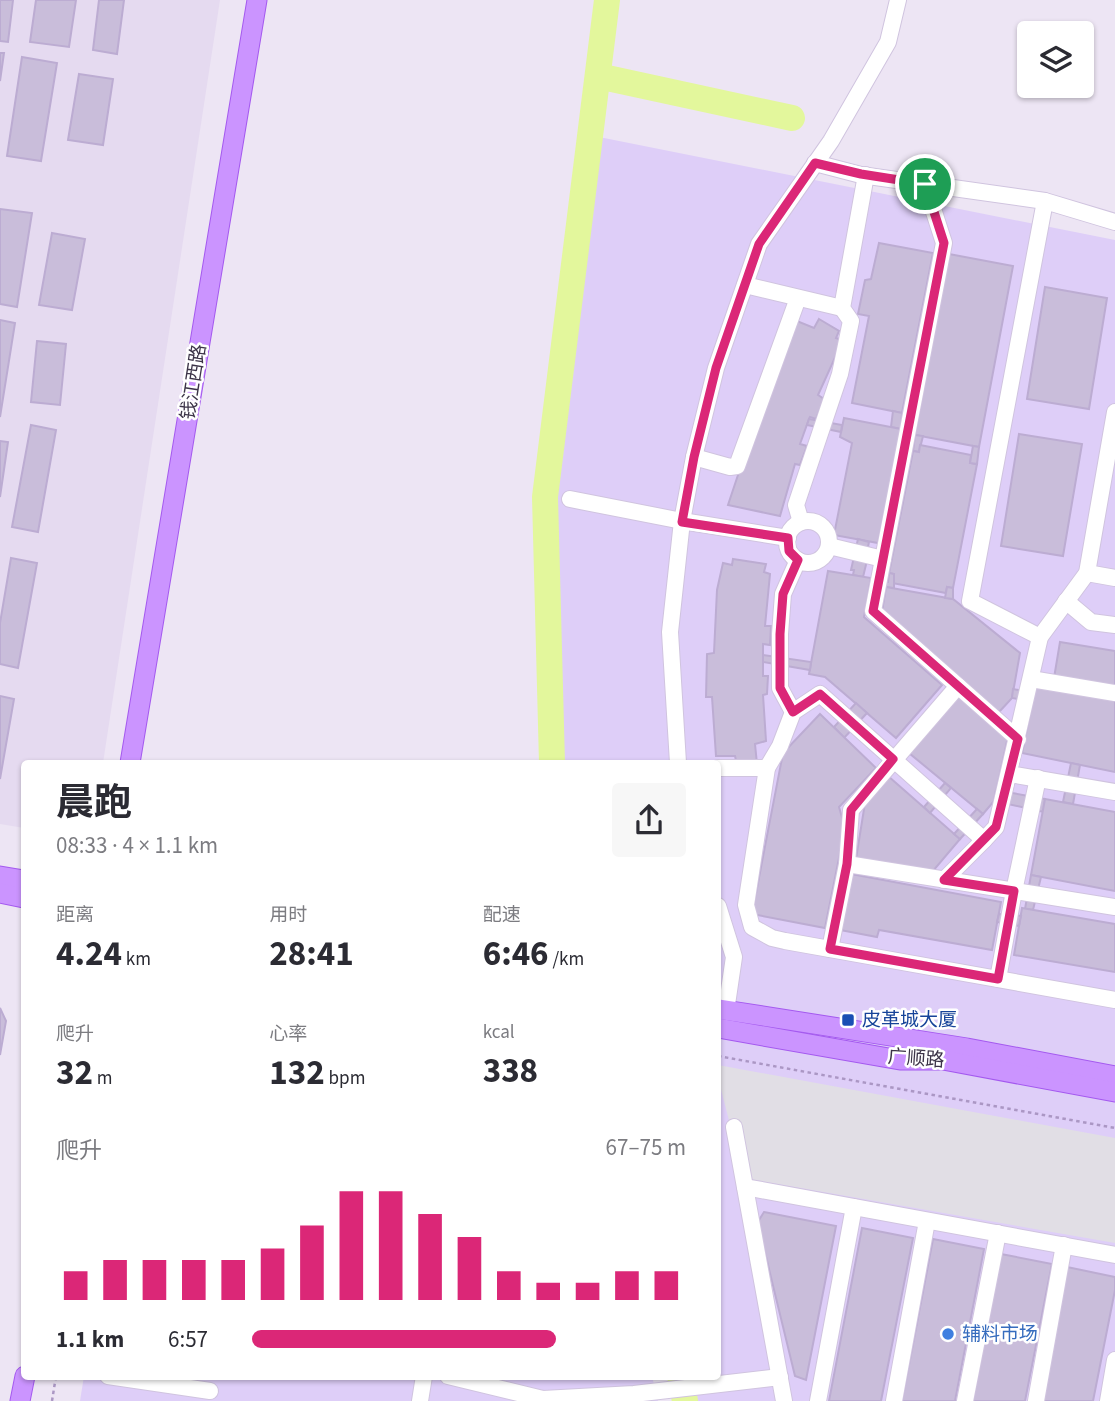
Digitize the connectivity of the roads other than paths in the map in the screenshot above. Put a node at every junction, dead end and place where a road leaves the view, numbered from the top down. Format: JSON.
{"nodes":[{"id":1,"x":257,"y":0,"type":"edge"},
{"id":2,"x":898,"y":0,"type":"edge"},
{"id":3,"x":815,"y":163,"type":"junction"},
{"id":4,"x":866,"y":175,"type":"junction"},
{"id":5,"x":925,"y":184,"type":"junction"},
{"id":6,"x":1045,"y":201,"type":"junction"},
{"id":7,"x":1115,"y":222,"type":"edge"},
{"id":8,"x":745,"y":285,"type":"junction"},
{"id":9,"x":798,"y":298,"type":"junction"},
{"id":10,"x":842,"y":308,"type":"junction"},
{"id":11,"x":1115,"y":412,"type":"edge"},
{"id":12,"x":694,"y":457,"type":"junction"},
{"id":13,"x":570,"y":499,"type":"dead end"},
{"id":14,"x":682,"y":522,"type":"junction"},
{"id":15,"x":801,"y":522,"type":"junction"},
{"id":16,"x":788,"y":538,"type":"junction"},
{"id":17,"x":829,"y":546,"type":"junction"},
{"id":18,"x":883,"y":559,"type":"junction"},
{"id":19,"x":798,"y":560,"type":"junction"},
{"id":20,"x":1087,"y":573,"type":"junction"},
{"id":21,"x":1115,"y":578,"type":"edge"},
{"id":22,"x":1066,"y":601,"type":"junction"},
{"id":23,"x":1115,"y":625,"type":"edge"},
{"id":24,"x":1040,"y":637,"type":"junction"},
{"id":25,"x":1031,"y":679,"type":"junction"},
{"id":26,"x":958,"y":686,"type":"junction"},
{"id":27,"x":1115,"y":693,"type":"edge"},
{"id":28,"x":793,"y":712,"type":"junction"},
{"id":29,"x":1018,"y":739,"type":"junction"},
{"id":30,"x":893,"y":759,"type":"junction"},
{"id":31,"x":130,"y":760,"type":"edge"},
{"id":32,"x":678,"y":760,"type":"edge"},
{"id":33,"x":721,"y":768,"type":"edge"},
{"id":34,"x":767,"y":768,"type":"junction"},
{"id":35,"x":1010,"y":774,"type":"junction"},
{"id":36,"x":1038,"y":778,"type":"junction"},
{"id":37,"x":1115,"y":792,"type":"edge"},
{"id":38,"x":984,"y":840,"type":"junction"},
{"id":39,"x":847,"y":864,"type":"junction"},
{"id":40,"x":0,"y":876,"type":"edge"},
{"id":41,"x":21,"y":880,"type":"edge"},
{"id":42,"x":944,"y":880,"type":"junction"},
{"id":43,"x":1014,"y":891,"type":"junction"},
{"id":44,"x":0,"y":893,"type":"edge"},
{"id":45,"x":21,"y":897,"type":"edge"},
{"id":46,"x":1115,"y":907,"type":"edge"},
{"id":47,"x":721,"y":916,"type":"edge"},
{"id":48,"x":830,"y":949,"type":"junction"},
{"id":49,"x":998,"y":979,"type":"junction"},
{"id":50,"x":1115,"y":1000,"type":"edge"},
{"id":51,"x":721,"y":1012,"type":"edge"},
{"id":52,"x":721,"y":1016,"type":"edge"},
{"id":53,"x":721,"y":1016,"type":"edge"},
{"id":54,"x":1115,"y":1076,"type":"edge"},
{"id":55,"x":1115,"y":1092,"type":"edge"},
{"id":56,"x":734,"y":1127,"type":"dead end"},
{"id":57,"x":746,"y":1188,"type":"junction"},
{"id":58,"x":854,"y":1207,"type":"junction"},
{"id":59,"x":927,"y":1220,"type":"junction"},
{"id":60,"x":998,"y":1233,"type":"junction"},
{"id":61,"x":1064,"y":1245,"type":"junction"},
{"id":62,"x":1115,"y":1255,"type":"edge"},
{"id":63,"x":1115,"y":1360,"type":"edge"},
{"id":64,"x":780,"y":1377,"type":"junction"},
{"id":65,"x":24,"y":1380,"type":"edge"},
{"id":66,"x":139,"y":1380,"type":"edge"},
{"id":67,"x":423,"y":1380,"type":"edge"},
{"id":68,"x":464,"y":1380,"type":"edge"},
{"id":69,"x":210,"y":1389,"type":"edge"},
{"id":70,"x":543,"y":1400,"type":"edge"},
{"id":71,"x":20,"y":1401,"type":"edge"},
{"id":72,"x":420,"y":1401,"type":"edge"},
{"id":73,"x":784,"y":1401,"type":"edge"},
{"id":74,"x":818,"y":1401,"type":"edge"},
{"id":75,"x":894,"y":1401,"type":"edge"},
{"id":76,"x":965,"y":1401,"type":"edge"},
{"id":77,"x":1036,"y":1401,"type":"edge"},
{"id":78,"x":1108,"y":1401,"type":"edge"}],
"edges":[{"from":1,"to":31,"type":"main road","name":"钱江西路"},
{"from":2,"to":3,"type":"street"},
{"from":3,"to":4,"type":"street"},
{"from":3,"to":8,"type":"street"},
{"from":4,"to":5,"type":"street"},
{"from":4,"to":10,"type":"street"},
{"from":5,"to":6,"type":"street"},
{"from":5,"to":18,"type":"street"},
{"from":6,"to":7,"type":"street"},
{"from":6,"to":24,"type":"street"},
{"from":8,"to":9,"type":"street"},
{"from":8,"to":12,"type":"street"},
{"from":9,"to":10,"type":"street"},
{"from":9,"to":12,"type":"street"},
{"from":10,"to":15,"type":"street"},
{"from":11,"to":20,"type":"street"},
{"from":12,"to":14,"type":"street"},
{"from":13,"to":14,"type":"street"},
{"from":14,"to":16,"type":"street"},
{"from":14,"to":32,"type":"street"},
{"from":15,"to":16,"type":"street"},
{"from":15,"to":17,"type":"street"},
{"from":16,"to":19,"type":"street"},
{"from":17,"to":18,"type":"street"},
{"from":17,"to":19,"type":"street"},
{"from":18,"to":26,"type":"street"},
{"from":19,"to":28,"type":"street"},
{"from":20,"to":21,"type":"street"},
{"from":20,"to":22,"type":"street"},
{"from":22,"to":23,"type":"street"},
{"from":22,"to":24,"type":"street"},
{"from":24,"to":25,"type":"street"},
{"from":25,"to":27,"type":"street"},
{"from":25,"to":29,"type":"street"},
{"from":26,"to":29,"type":"street"},
{"from":26,"to":30,"type":"street"},
{"from":28,"to":30,"type":"street"},
{"from":28,"to":34,"type":"street"},
{"from":29,"to":35,"type":"street"},
{"from":30,"to":38,"type":"street"},
{"from":30,"to":39,"type":"street"},
{"from":33,"to":34,"type":"street"},
{"from":34,"to":48,"type":"street"},
{"from":35,"to":36,"type":"street"},
{"from":35,"to":38,"type":"street"},
{"from":36,"to":37,"type":"street"},
{"from":36,"to":43,"type":"street"},
{"from":38,"to":42,"type":"street"},
{"from":39,"to":42,"type":"street"},
{"from":39,"to":48,"type":"street"},
{"from":40,"to":41,"type":"main road"},
{"from":42,"to":43,"type":"street"},
{"from":43,"to":46,"type":"street"},
{"from":43,"to":49,"type":"street"},
{"from":44,"to":45,"type":"main road"},
{"from":47,"to":51,"type":"street"},
{"from":48,"to":49,"type":"street"},
{"from":49,"to":50,"type":"street"},
{"from":52,"to":54,"type":"main road","name":"广顺路"},
{"from":53,"to":55,"type":"main road","name":"广顺路"},
{"from":56,"to":57,"type":"street"},
{"from":57,"to":58,"type":"street"},
{"from":57,"to":64,"type":"street"},
{"from":58,"to":59,"type":"street"},
{"from":58,"to":74,"type":"street"},
{"from":59,"to":60,"type":"street"},
{"from":59,"to":75,"type":"street"},
{"from":60,"to":61,"type":"street"},
{"from":60,"to":76,"type":"street"},
{"from":61,"to":62,"type":"street"},
{"from":61,"to":77,"type":"street"},
{"from":63,"to":78,"type":"street"},
{"from":64,"to":70,"type":"street"},
{"from":64,"to":73,"type":"street"},
{"from":65,"to":71,"type":"main road"},
{"from":66,"to":69,"type":"street"},
{"from":67,"to":72,"type":"street"},
{"from":68,"to":70,"type":"street"}]}
